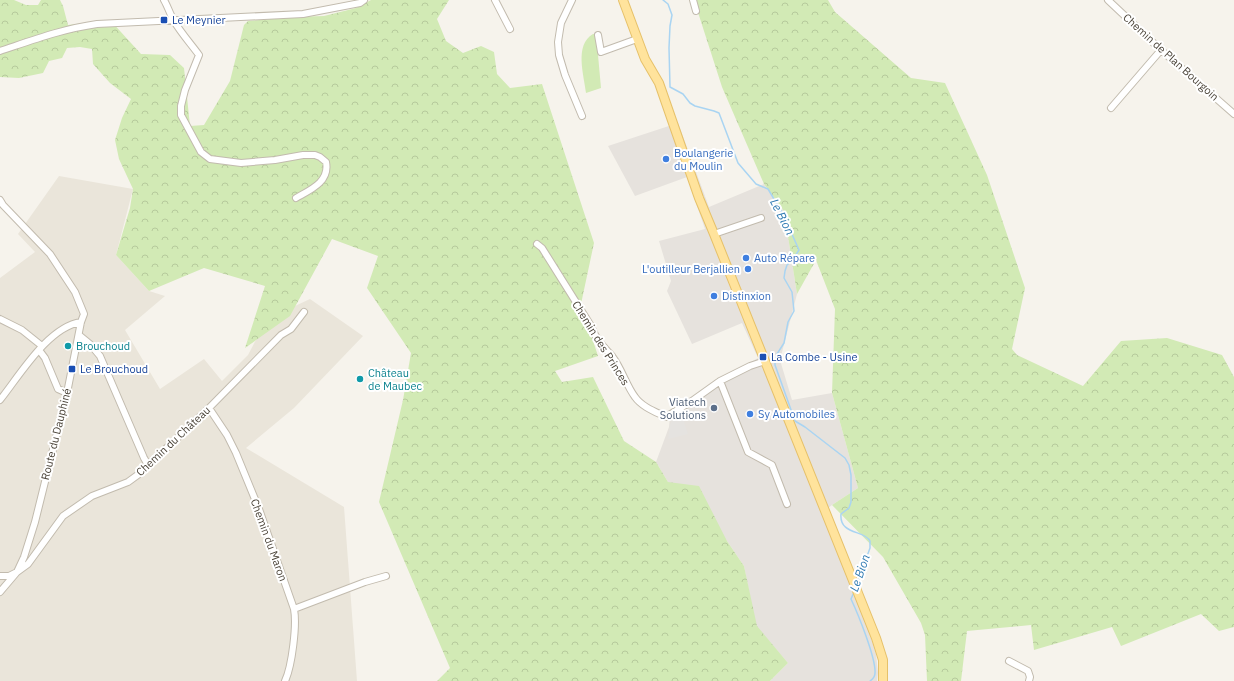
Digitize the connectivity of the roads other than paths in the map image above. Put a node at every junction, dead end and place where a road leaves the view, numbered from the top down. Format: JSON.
{"nodes":[{"id":1,"x":164,"y":0,"type":"edge"},
{"id":2,"x":364,"y":0,"type":"edge"},
{"id":3,"x":495,"y":0,"type":"edge"},
{"id":4,"x":572,"y":0,"type":"edge"},
{"id":5,"x":623,"y":0,"type":"edge"},
{"id":6,"x":693,"y":0,"type":"edge"},
{"id":7,"x":1108,"y":0,"type":"edge"},
{"id":8,"x":696,"y":11,"type":"dead end"},
{"id":9,"x":173,"y":20,"type":"junction"},
{"id":10,"x":510,"y":29,"type":"dead end"},
{"id":11,"x":598,"y":35,"type":"dead end"},
{"id":12,"x":637,"y":39,"type":"junction"},
{"id":13,"x":1161,"y":50,"type":"junction"},
{"id":14,"x":0,"y":51,"type":"edge"},
{"id":15,"x":1111,"y":108,"type":"dead end"},
{"id":16,"x":1234,"y":114,"type":"edge"},
{"id":17,"x":582,"y":116,"type":"dead end"},
{"id":18,"x":296,"y":198,"type":"dead end"},
{"id":19,"x":0,"y":200,"type":"edge"},
{"id":20,"x":761,"y":218,"type":"dead end"},
{"id":21,"x":714,"y":234,"type":"junction"},
{"id":22,"x":537,"y":244,"type":"dead end"},
{"id":23,"x":304,"y":312,"type":"dead end"},
{"id":24,"x":0,"y":319,"type":"edge"},
{"id":25,"x":82,"y":322,"type":"junction"},
{"id":26,"x":79,"y":335,"type":"junction"},
{"id":27,"x":41,"y":348,"type":"junction"},
{"id":28,"x":765,"y":361,"type":"junction"},
{"id":29,"x":720,"y":381,"type":"junction"},
{"id":30,"x":67,"y":393,"type":"junction"},
{"id":31,"x":0,"y":400,"type":"edge"},
{"id":32,"x":209,"y":408,"type":"junction"},
{"id":33,"x":148,"y":465,"type":"junction"},
{"id":34,"x":786,"y":504,"type":"dead end"},
{"id":35,"x":17,"y":572,"type":"junction"},
{"id":36,"x":0,"y":576,"type":"edge"},
{"id":37,"x":386,"y":576,"type":"dead end"},
{"id":38,"x":0,"y":592,"type":"edge"},
{"id":39,"x":294,"y":609,"type":"junction"},
{"id":40,"x":1009,"y":661,"type":"dead end"},
{"id":41,"x":285,"y":681,"type":"edge"},
{"id":42,"x":883,"y":681,"type":"edge"},
{"id":43,"x":1029,"y":681,"type":"edge"}],
"edges":[{"from":1,"to":9,"type":"street"},
{"from":2,"to":9,"type":"street"},
{"from":3,"to":10,"type":"street"},
{"from":4,"to":17,"type":"street"},
{"from":5,"to":12,"type":"main road"},
{"from":6,"to":8,"type":"street"},
{"from":7,"to":13,"type":"street","name":"Chemin de Plan Bourgoin"},
{"from":9,"to":14,"type":"street"},
{"from":9,"to":18,"type":"street"},
{"from":11,"to":12,"type":"street"},
{"from":12,"to":21,"type":"main road"},
{"from":13,"to":15,"type":"street"},
{"from":13,"to":16,"type":"street","name":"Chemin de Plan Bourgoin"},
{"from":19,"to":25,"type":"street","name":"Route du Dauphiné"},
{"from":20,"to":21,"type":"street"},
{"from":21,"to":28,"type":"main road"},
{"from":22,"to":29,"type":"street","name":"Chemin des Princes"},
{"from":23,"to":32,"type":"street","name":"Chemin du Château"},
{"from":24,"to":27,"type":"street"},
{"from":25,"to":26,"type":"street","name":"Route du Dauphiné"},
{"from":25,"to":27,"type":"street"},
{"from":26,"to":30,"type":"street","name":"Route du Dauphiné"},
{"from":26,"to":33,"type":"street"},
{"from":27,"to":30,"type":"street"},
{"from":27,"to":31,"type":"street"},
{"from":28,"to":29,"type":"street","name":"Chemin des Princes"},
{"from":28,"to":42,"type":"main road"},
{"from":29,"to":34,"type":"street"},
{"from":30,"to":35,"type":"street","name":"Route du Dauphiné"},
{"from":32,"to":33,"type":"street","name":"Chemin du Château"},
{"from":32,"to":39,"type":"street","name":"Chemin du Maron"},
{"from":33,"to":35,"type":"street","name":"Chemin du Château"},
{"from":35,"to":36,"type":"street"},
{"from":35,"to":38,"type":"street","name":"Route du Dauphiné"},
{"from":37,"to":39,"type":"street"},
{"from":39,"to":41,"type":"street","name":"Chemin du Maron"},
{"from":40,"to":43,"type":"street"}]}
